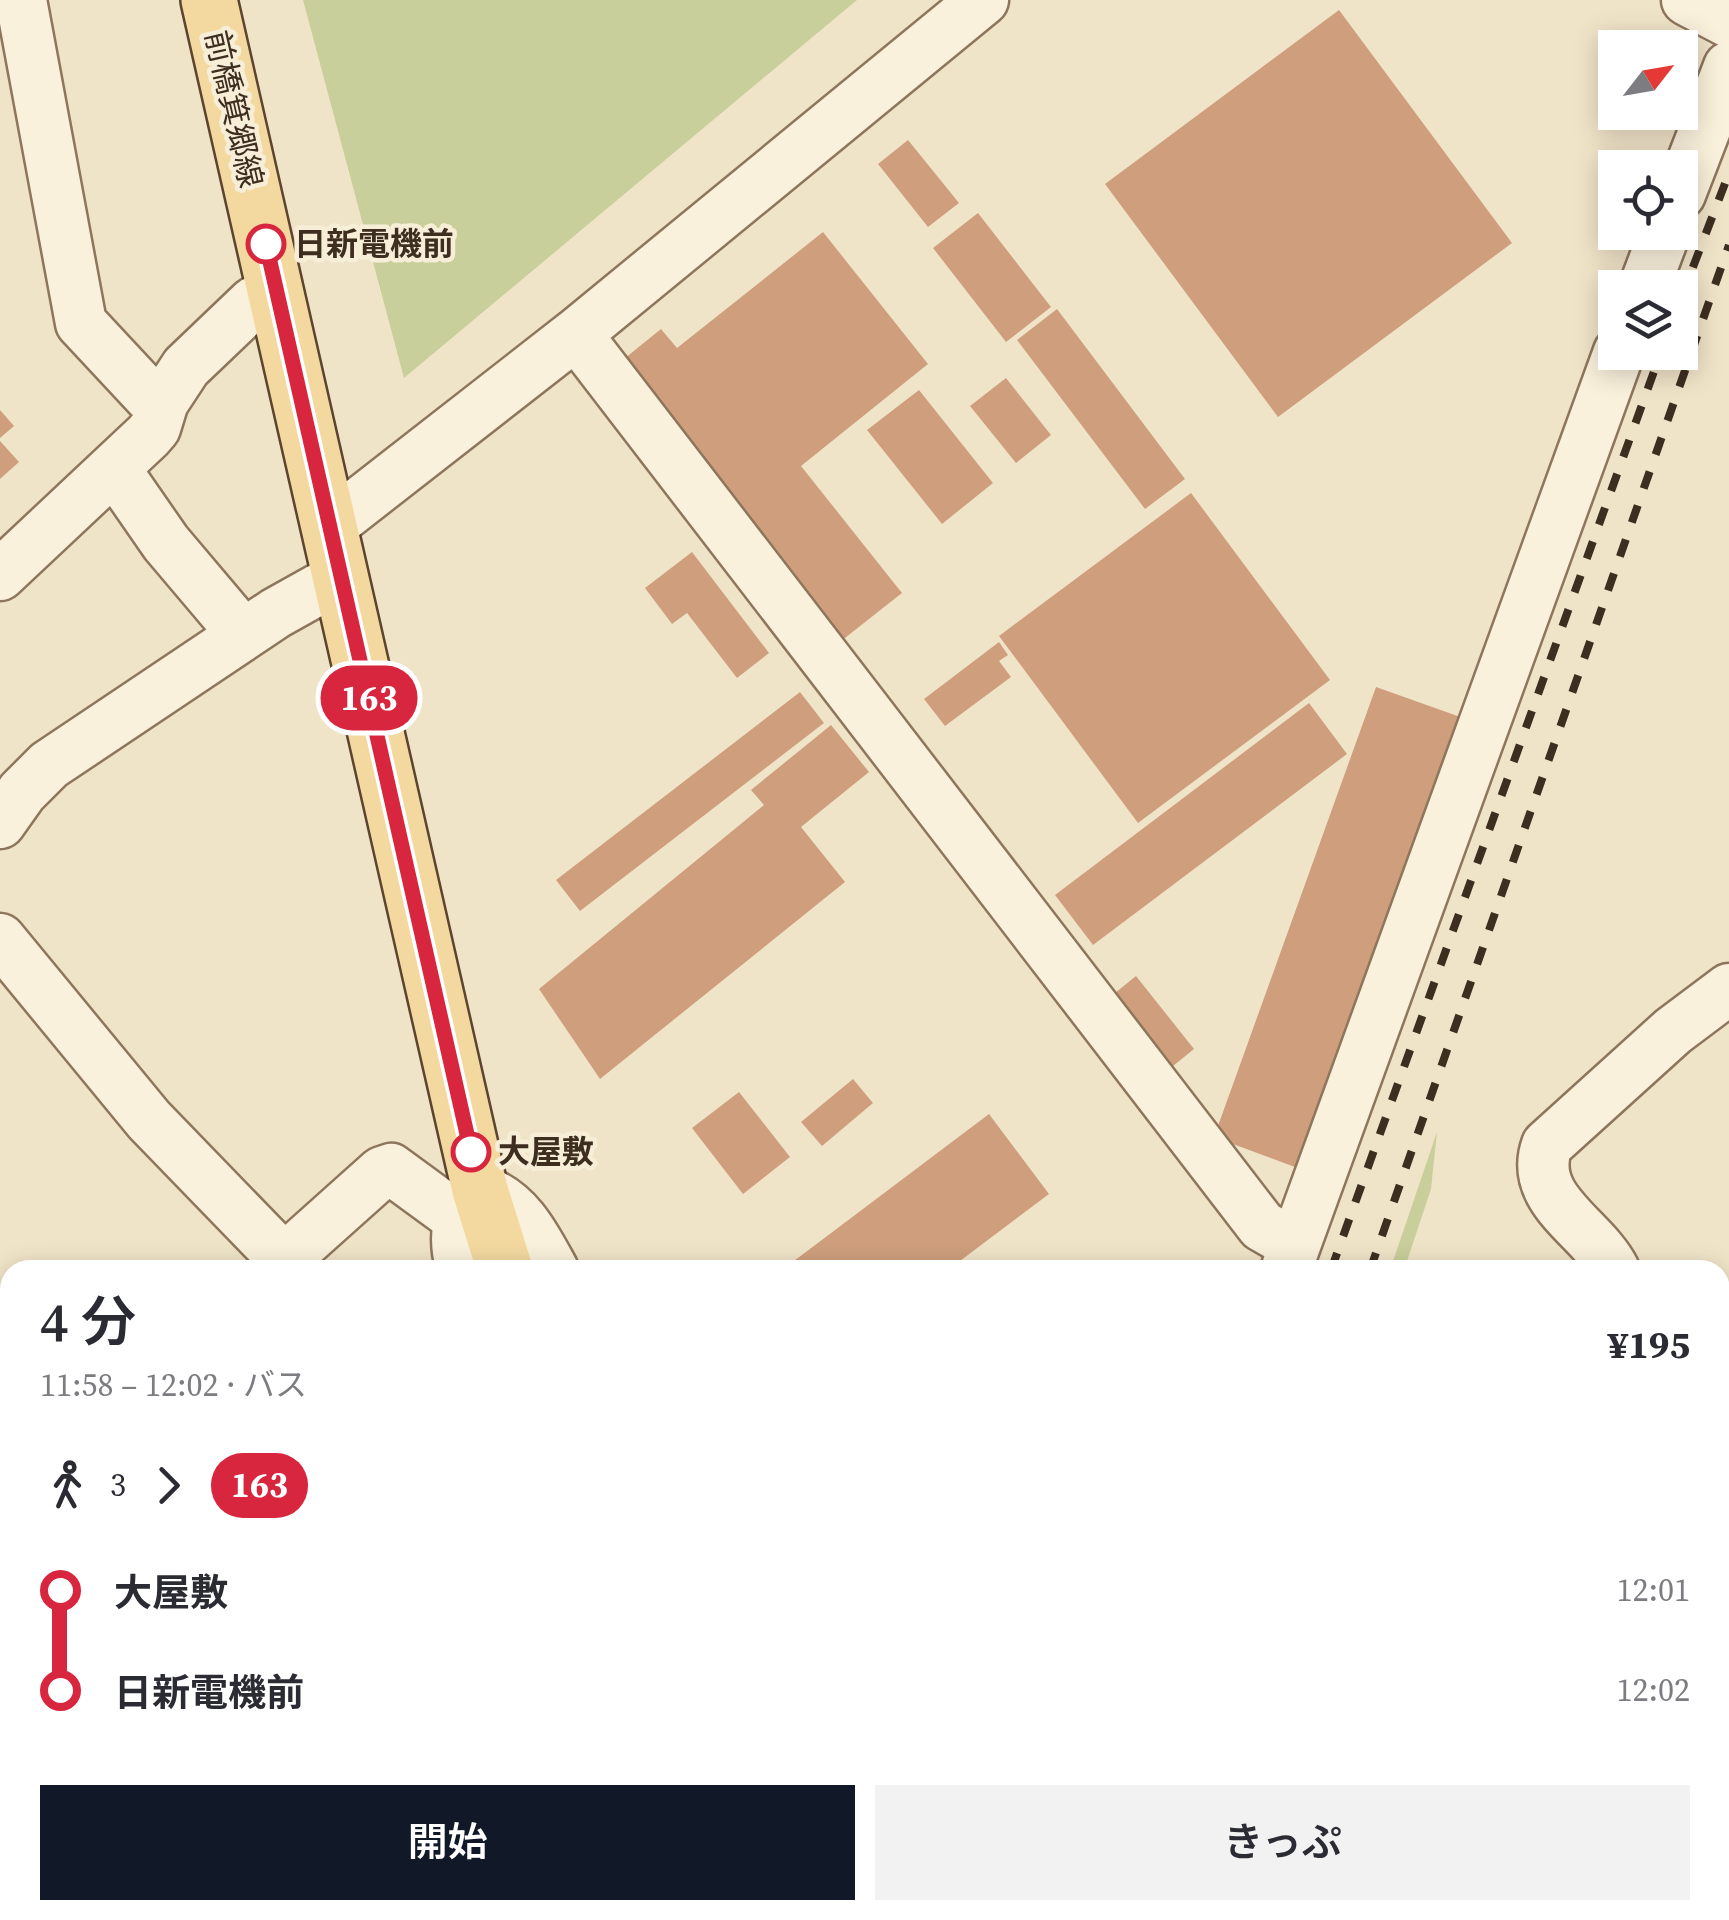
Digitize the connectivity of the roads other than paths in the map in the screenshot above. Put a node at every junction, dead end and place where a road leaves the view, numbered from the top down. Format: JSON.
{"nodes":[{"id":1,"x":22,"y":0,"type":"edge"},
{"id":2,"x":209,"y":0,"type":"edge"},
{"id":3,"x":983,"y":0,"type":"edge"},
{"id":4,"x":1687,"y":0,"type":"edge"},
{"id":5,"x":1729,"y":22,"type":"edge"},
{"id":6,"x":1729,"y":67,"type":"edge"},
{"id":7,"x":1697,"y":150,"type":"edge"},
{"id":8,"x":277,"y":295,"type":"junction"},
{"id":9,"x":576,"y":334,"type":"junction"},
{"id":10,"x":1612,"y":370,"type":"edge"},
{"id":11,"x":162,"y":402,"type":"junction"},
{"id":12,"x":114,"y":468,"type":"junction"},
{"id":13,"x":330,"y":526,"type":"junction"},
{"id":14,"x":0,"y":574,"type":"edge"},
{"id":15,"x":344,"y":584,"type":"junction"},
{"id":16,"x":243,"y":634,"type":"junction"},
{"id":17,"x":0,"y":822,"type":"edge"},
{"id":18,"x":0,"y":938,"type":"edge"},
{"id":19,"x":1729,"y":989,"type":"edge"},
{"id":20,"x":469,"y":1204,"type":"junction"},
{"id":21,"x":1291,"y":1258,"type":"edge"},
{"id":22,"x":460,"y":1260,"type":"edge"},
{"id":23,"x":500,"y":1260,"type":"edge"},
{"id":24,"x":548,"y":1260,"type":"edge"},
{"id":25,"x":1606,"y":1260,"type":"edge"}],
"edges":[{"from":1,"to":11,"type":"street"},
{"from":2,"to":8,"type":"main road","name":"前橋箕郷線"},
{"from":3,"to":9,"type":"street"},
{"from":4,"to":5,"type":"street"},
{"from":6,"to":7,"type":"street"},
{"from":8,"to":11,"type":"street"},
{"from":8,"to":13,"type":"main road","name":"前橋箕郷線"},
{"from":9,"to":13,"type":"street"},
{"from":9,"to":21,"type":"street"},
{"from":10,"to":21,"type":"street"},
{"from":11,"to":12,"type":"street"},
{"from":12,"to":14,"type":"street"},
{"from":12,"to":16,"type":"street"},
{"from":13,"to":15,"type":"main road","name":"前橋箕郷線"},
{"from":15,"to":16,"type":"street"},
{"from":15,"to":20,"type":"main road","name":"前橋箕郷線"},
{"from":16,"to":17,"type":"street"},
{"from":18,"to":20,"type":"street"},
{"from":19,"to":25,"type":"street"},
{"from":20,"to":22,"type":"street"},
{"from":20,"to":23,"type":"main road","name":"前橋箕郷線"},
{"from":20,"to":24,"type":"street"}]}
